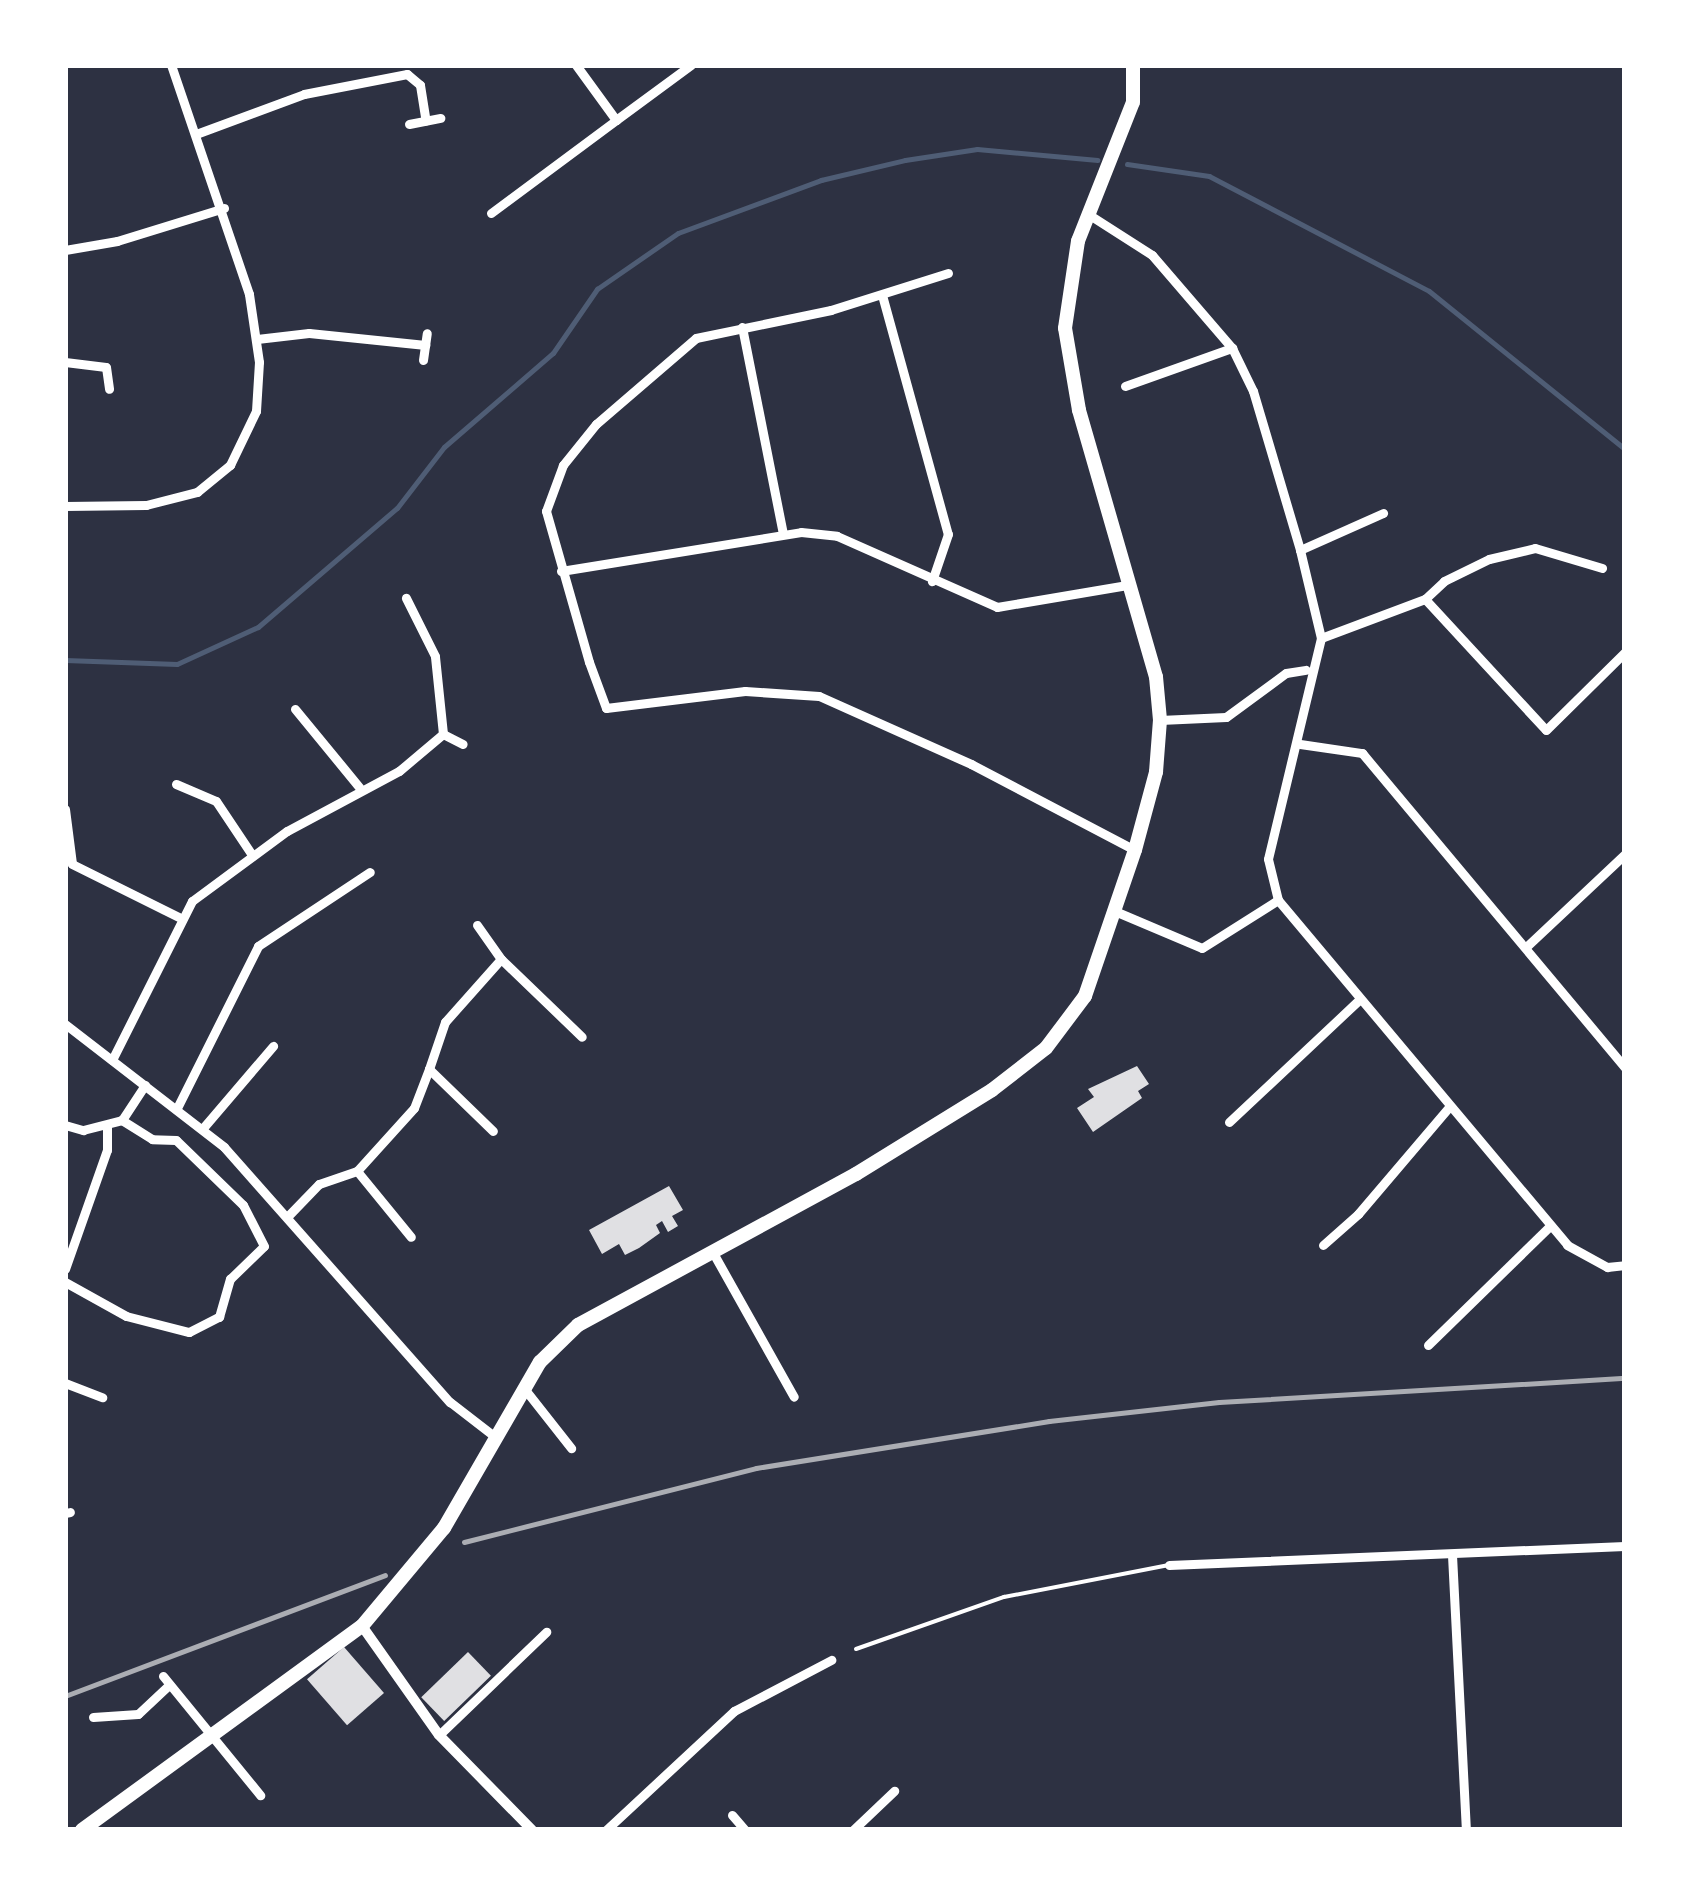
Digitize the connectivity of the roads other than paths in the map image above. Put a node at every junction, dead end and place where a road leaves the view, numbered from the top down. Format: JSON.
{"nodes":[{"id":1,"x":171,"y":65,"type":"edge"},
{"id":2,"x":576,"y":65,"type":"edge"},
{"id":3,"x":692,"y":65,"type":"edge"},
{"id":4,"x":1133,"y":65,"type":"edge"},
{"id":5,"x":702,"y":76,"type":"dead end"},
{"id":6,"x":440,"y":118,"type":"dead end"},
{"id":7,"x":616,"y":120,"type":"junction"},
{"id":8,"x":426,"y":121,"type":"junction"},
{"id":9,"x":409,"y":124,"type":"dead end"},
{"id":10,"x":196,"y":134,"type":"junction"},
{"id":11,"x":224,"y":208,"type":"junction"},
{"id":12,"x":491,"y":214,"type":"dead end"},
{"id":13,"x":1088,"y":214,"type":"junction"},
{"id":14,"x":65,"y":250,"type":"edge"},
{"id":15,"x":948,"y":273,"type":"dead end"},
{"id":16,"x":882,"y":295,"type":"junction"},
{"id":17,"x":742,"y":327,"type":"junction"},
{"id":18,"x":427,"y":333,"type":"dead end"},
{"id":19,"x":257,"y":338,"type":"junction"},
{"id":20,"x":426,"y":346,"type":"junction"},
{"id":21,"x":1232,"y":348,"type":"junction"},
{"id":22,"x":423,"y":360,"type":"dead end"},
{"id":23,"x":65,"y":362,"type":"edge"},
{"id":24,"x":1125,"y":386,"type":"dead end"},
{"id":25,"x":108,"y":388,"type":"dead end"},
{"id":26,"x":65,"y":506,"type":"edge"},
{"id":27,"x":1383,"y":513,"type":"dead end"},
{"id":28,"x":782,"y":534,"type":"junction"},
{"id":29,"x":1300,"y":550,"type":"junction"},
{"id":30,"x":1602,"y":568,"type":"dead end"},
{"id":31,"x":561,"y":571,"type":"junction"},
{"id":32,"x":932,"y":581,"type":"junction"},
{"id":33,"x":1127,"y":585,"type":"junction"},
{"id":34,"x":406,"y":598,"type":"dead end"},
{"id":35,"x":1425,"y":599,"type":"junction"},
{"id":36,"x":1321,"y":638,"type":"junction"},
{"id":37,"x":1625,"y":652,"type":"edge"},
{"id":38,"x":1306,"y":670,"type":"dead end"},
{"id":39,"x":295,"y":709,"type":"dead end"},
{"id":40,"x":1160,"y":720,"type":"junction"},
{"id":41,"x":443,"y":734,"type":"junction"},
{"id":42,"x":464,"y":744,"type":"dead end"},
{"id":43,"x":1300,"y":744,"type":"junction"},
{"id":44,"x":176,"y":784,"type":"dead end"},
{"id":45,"x":359,"y":787,"type":"junction"},
{"id":46,"x":65,"y":809,"type":"edge"},
{"id":47,"x":1135,"y":850,"type":"junction"},
{"id":48,"x":1625,"y":854,"type":"edge"},
{"id":49,"x":252,"y":855,"type":"junction"},
{"id":50,"x":68,"y":866,"type":"edge"},
{"id":51,"x":370,"y":872,"type":"dead end"},
{"id":52,"x":1278,"y":900,"type":"junction"},
{"id":53,"x":1117,"y":912,"type":"junction"},
{"id":54,"x":179,"y":917,"type":"junction"},
{"id":55,"x":477,"y":924,"type":"dead end"},
{"id":56,"x":1526,"y":948,"type":"junction"},
{"id":57,"x":502,"y":959,"type":"junction"},
{"id":58,"x":1359,"y":1000,"type":"junction"},
{"id":59,"x":65,"y":1024,"type":"edge"},
{"id":60,"x":582,"y":1037,"type":"dead end"},
{"id":61,"x":273,"y":1046,"type":"dead end"},
{"id":62,"x":112,"y":1060,"type":"junction"},
{"id":63,"x":1623,"y":1061,"type":"edge"},
{"id":64,"x":428,"y":1068,"type":"junction"},
{"id":65,"x":145,"y":1085,"type":"junction"},
{"id":66,"x":178,"y":1106,"type":"junction"},
{"id":67,"x":1449,"y":1107,"type":"junction"},
{"id":68,"x":122,"y":1120,"type":"junction"},
{"id":69,"x":1228,"y":1122,"type":"dead end"},
{"id":70,"x":65,"y":1124,"type":"edge"},
{"id":71,"x":107,"y":1126,"type":"junction"},
{"id":72,"x":203,"y":1128,"type":"junction"},
{"id":73,"x":494,"y":1131,"type":"dead end"},
{"id":74,"x":356,"y":1171,"type":"junction"},
{"id":75,"x":287,"y":1217,"type":"junction"},
{"id":76,"x":1550,"y":1226,"type":"junction"},
{"id":77,"x":411,"y":1237,"type":"dead end"},
{"id":78,"x":1323,"y":1245,"type":"dead end"},
{"id":79,"x":712,"y":1251,"type":"junction"},
{"id":80,"x":1625,"y":1265,"type":"edge"},
{"id":81,"x":65,"y":1269,"type":"edge"},
{"id":82,"x":65,"y":1282,"type":"edge"},
{"id":83,"x":1428,"y":1345,"type":"dead end"},
{"id":84,"x":65,"y":1383,"type":"edge"},
{"id":85,"x":524,"y":1387,"type":"junction"},
{"id":86,"x":102,"y":1397,"type":"dead end"},
{"id":87,"x":794,"y":1397,"type":"dead end"},
{"id":88,"x":494,"y":1436,"type":"junction"},
{"id":89,"x":571,"y":1448,"type":"dead end"},
{"id":90,"x":1625,"y":1546,"type":"edge"},
{"id":91,"x":1452,"y":1555,"type":"junction"},
{"id":92,"x":1169,"y":1565,"type":"joint"},
{"id":93,"x":362,"y":1626,"type":"junction"},
{"id":94,"x":546,"y":1632,"type":"dead end"},
{"id":95,"x":856,"y":1649,"type":"dead end"},
{"id":96,"x":830,"y":1660,"type":"dead end"},
{"id":97,"x":93,"y":1717,"type":"dead end"},
{"id":98,"x":212,"y":1735,"type":"junction"},
{"id":99,"x":440,"y":1735,"type":"junction"},
{"id":100,"x":894,"y":1790,"type":"dead end"},
{"id":101,"x":260,"y":1795,"type":"dead end"},
{"id":102,"x":732,"y":1815,"type":"dead end"},
{"id":103,"x":82,"y":1830,"type":"edge"},
{"id":104,"x":532,"y":1830,"type":"edge"},
{"id":105,"x":606,"y":1830,"type":"edge"},
{"id":106,"x":745,"y":1830,"type":"edge"},
{"id":107,"x":854,"y":1830,"type":"edge"},
{"id":108,"x":1466,"y":1830,"type":"edge"}],
"edges":[{"from":1,"to":10,"type":"street"},
{"from":2,"to":7,"type":"street"},
{"from":3,"to":5,"type":"street"},
{"from":3,"to":7,"type":"street"},
{"from":4,"to":13,"type":"main road"},
{"from":6,"to":8,"type":"street"},
{"from":7,"to":12,"type":"street"},
{"from":8,"to":9,"type":"street"},
{"from":8,"to":10,"type":"street"},
{"from":10,"to":11,"type":"street"},
{"from":11,"to":14,"type":"street"},
{"from":11,"to":19,"type":"street"},
{"from":13,"to":21,"type":"street"},
{"from":13,"to":33,"type":"main road"},
{"from":15,"to":16,"type":"street"},
{"from":16,"to":17,"type":"street"},
{"from":16,"to":32,"type":"street"},
{"from":17,"to":28,"type":"street"},
{"from":17,"to":31,"type":"street"},
{"from":18,"to":20,"type":"street"},
{"from":19,"to":20,"type":"street"},
{"from":19,"to":26,"type":"street"},
{"from":20,"to":22,"type":"street"},
{"from":21,"to":24,"type":"street"},
{"from":21,"to":29,"type":"street"},
{"from":23,"to":25,"type":"street"},
{"from":27,"to":29,"type":"street"},
{"from":28,"to":31,"type":"street"},
{"from":28,"to":32,"type":"street"},
{"from":29,"to":36,"type":"street"},
{"from":30,"to":35,"type":"street"},
{"from":31,"to":47,"type":"street"},
{"from":32,"to":33,"type":"street"},
{"from":33,"to":40,"type":"main road"},
{"from":34,"to":41,"type":"street"},
{"from":35,"to":36,"type":"street"},
{"from":35,"to":37,"type":"street"},
{"from":36,"to":43,"type":"street"},
{"from":38,"to":40,"type":"street"},
{"from":39,"to":45,"type":"street"},
{"from":40,"to":47,"type":"main road"},
{"from":41,"to":42,"type":"street"},
{"from":41,"to":45,"type":"street"},
{"from":43,"to":52,"type":"street"},
{"from":43,"to":56,"type":"street"},
{"from":44,"to":49,"type":"street"},
{"from":45,"to":49,"type":"street"},
{"from":46,"to":50,"type":"street"},
{"from":47,"to":53,"type":"main road"},
{"from":48,"to":56,"type":"street"},
{"from":49,"to":54,"type":"street"},
{"from":50,"to":54,"type":"street"},
{"from":51,"to":66,"type":"street"},
{"from":52,"to":53,"type":"street"},
{"from":52,"to":58,"type":"street"},
{"from":53,"to":79,"type":"main road"},
{"from":54,"to":62,"type":"street"},
{"from":55,"to":57,"type":"street"},
{"from":56,"to":63,"type":"street"},
{"from":57,"to":60,"type":"street"},
{"from":57,"to":64,"type":"street"},
{"from":58,"to":67,"type":"street"},
{"from":58,"to":69,"type":"street"},
{"from":59,"to":62,"type":"street"},
{"from":61,"to":72,"type":"street"},
{"from":62,"to":65,"type":"street"},
{"from":64,"to":73,"type":"street"},
{"from":64,"to":74,"type":"street"},
{"from":65,"to":66,"type":"street"},
{"from":65,"to":68,"type":"street"},
{"from":66,"to":72,"type":"street"},
{"from":67,"to":76,"type":"street"},
{"from":67,"to":78,"type":"street"},
{"from":68,"to":71,"type":"street"},
{"from":68,"to":82,"type":"street"},
{"from":70,"to":71,"type":"street"},
{"from":71,"to":81,"type":"street"},
{"from":72,"to":75,"type":"street"},
{"from":74,"to":75,"type":"street"},
{"from":74,"to":77,"type":"street"},
{"from":75,"to":88,"type":"street"},
{"from":76,"to":80,"type":"street"},
{"from":76,"to":83,"type":"street"},
{"from":79,"to":85,"type":"main road"},
{"from":79,"to":87,"type":"street"},
{"from":84,"to":86,"type":"street"},
{"from":85,"to":88,"type":"main road"},
{"from":85,"to":89,"type":"street"},
{"from":88,"to":93,"type":"main road"},
{"from":90,"to":91,"type":"street"},
{"from":91,"to":92,"type":"street"},
{"from":91,"to":108,"type":"street"},
{"from":92,"to":95,"type":"lane"},
{"from":93,"to":98,"type":"main road"},
{"from":93,"to":99,"type":"street"},
{"from":94,"to":99,"type":"street"},
{"from":96,"to":105,"type":"street"},
{"from":97,"to":98,"type":"street"},
{"from":98,"to":101,"type":"street"},
{"from":98,"to":103,"type":"main road"},
{"from":99,"to":104,"type":"street"},
{"from":100,"to":107,"type":"street"},
{"from":102,"to":106,"type":"street"}]}
